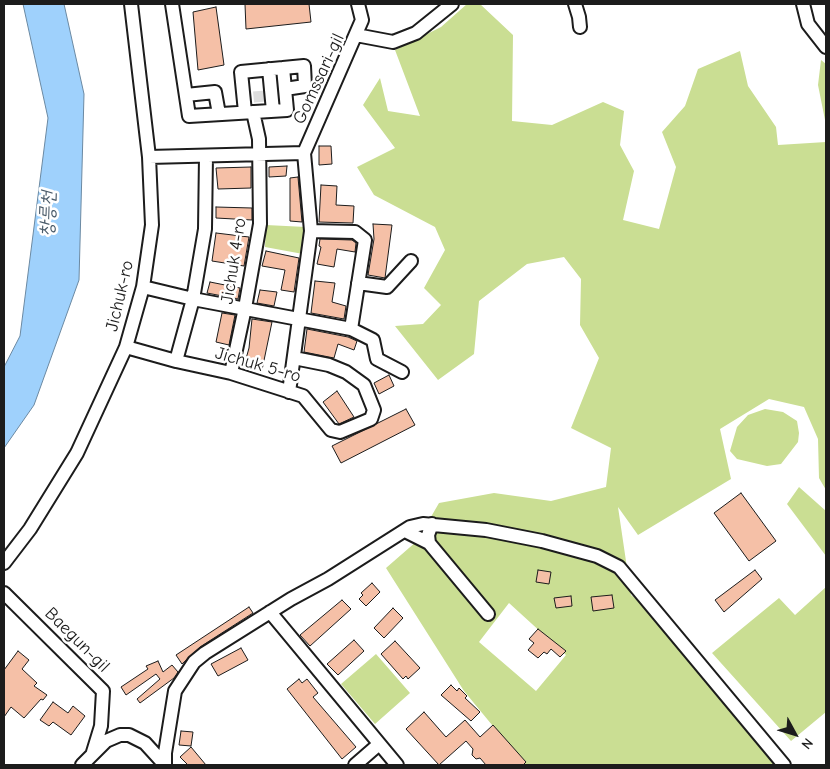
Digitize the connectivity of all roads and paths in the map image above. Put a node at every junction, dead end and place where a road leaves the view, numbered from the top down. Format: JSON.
{"nodes":[{"id":1,"x":131,"y":4,"type":"edge"},
{"id":2,"x":172,"y":4,"type":"edge"},
{"id":3,"x":358,"y":4,"type":"edge"},
{"id":4,"x":452,"y":4,"type":"edge"},
{"id":5,"x":575,"y":4,"type":"edge"},
{"id":6,"x":803,"y":4,"type":"edge"},
{"id":7,"x":580,"y":27,"type":"dead end"},
{"id":8,"x":356,"y":35,"type":"junction"},
{"id":9,"x":826,"y":47,"type":"edge"},
{"id":10,"x":283,"y":68,"type":"junction"},
{"id":11,"x":269,"y":69,"type":"junction"},
{"id":12,"x":285,"y":89,"type":"junction"},
{"id":13,"x":186,"y":96,"type":"junction"},
{"id":14,"x":258,"y":109,"type":"junction"},
{"id":15,"x":219,"y":114,"type":"junction"},
{"id":16,"x":304,"y":153,"type":"junction"},
{"id":17,"x":258,"y":154,"type":"junction"},
{"id":18,"x":206,"y":156,"type":"junction"},
{"id":19,"x":148,"y":157,"type":"junction"},
{"id":20,"x":311,"y":231,"type":"junction"},
{"id":21,"x":412,"y":261,"type":"dead end"},
{"id":22,"x":358,"y":282,"type":"junction"},
{"id":23,"x":143,"y":287,"type":"junction"},
{"id":24,"x":193,"y":299,"type":"junction"},
{"id":25,"x":245,"y":308,"type":"junction"},
{"id":26,"x":299,"y":320,"type":"junction"},
{"id":27,"x":351,"y":329,"type":"junction"},
{"id":28,"x":126,"y":347,"type":"junction"},
{"id":29,"x":294,"y":358,"type":"junction"},
{"id":30,"x":176,"y":361,"type":"junction"},
{"id":31,"x":402,"y":372,"type":"dead end"},
{"id":32,"x":231,"y":373,"type":"junction"},
{"id":33,"x":288,"y":392,"type":"junction"},
{"id":34,"x":432,"y":524,"type":"junction"},
{"id":35,"x":404,"y":531,"type":"junction"},
{"id":36,"x":429,"y":543,"type":"junction"},
{"id":37,"x":4,"y":563,"type":"edge"},
{"id":38,"x":4,"y":592,"type":"edge"},
{"id":39,"x":270,"y":612,"type":"junction"},
{"id":40,"x":488,"y":614,"type":"dead end"},
{"id":41,"x":378,"y":745,"type":"junction"},
{"id":42,"x":93,"y":752,"type":"junction"},
{"id":43,"x":165,"y":764,"type":"edge"},
{"id":44,"x":82,"y":765,"type":"edge"},
{"id":45,"x":355,"y":765,"type":"edge"},
{"id":46,"x":397,"y":765,"type":"edge"},
{"id":47,"x":784,"y":765,"type":"edge"}],
"edges":[{"from":1,"to":19,"type":"street","name":"Jichuk-ro"},
{"from":2,"to":13,"type":"street"},
{"from":3,"to":8,"type":"street"},
{"from":4,"to":8,"type":"street","name":"Gomssari-gil"},
{"from":5,"to":7,"type":"street"},
{"from":6,"to":9,"type":"street"},
{"from":8,"to":16,"type":"street","name":"Gomssari-gil"},
{"from":10,"to":11,"type":"street"},
{"from":10,"to":12,"type":"street"},
{"from":10,"to":12,"type":"street"},
{"from":11,"to":14,"type":"street"},
{"from":11,"to":14,"type":"street"},
{"from":12,"to":14,"type":"street"},
{"from":13,"to":15,"type":"street"},
{"from":13,"to":15,"type":"street"},
{"from":14,"to":15,"type":"street"},
{"from":14,"to":17,"type":"street","name":"Jichuk 4-ro"},
{"from":16,"to":17,"type":"street"},
{"from":16,"to":20,"type":"street"},
{"from":17,"to":18,"type":"street"},
{"from":17,"to":25,"type":"street","name":"Jichuk 4-ro"},
{"from":18,"to":19,"type":"street"},
{"from":18,"to":24,"type":"street","name":"Jichuk 4-ro"},
{"from":19,"to":23,"type":"street","name":"Jichuk-ro"},
{"from":20,"to":22,"type":"street"},
{"from":20,"to":26,"type":"street"},
{"from":21,"to":22,"type":"street"},
{"from":22,"to":27,"type":"street"},
{"from":23,"to":24,"type":"street"},
{"from":23,"to":28,"type":"street","name":"Jichuk-ro"},
{"from":24,"to":25,"type":"street"},
{"from":24,"to":30,"type":"street","name":"Jichuk 4-ro"},
{"from":25,"to":26,"type":"street"},
{"from":25,"to":32,"type":"street","name":"Jichuk 4-ro"},
{"from":26,"to":27,"type":"street"},
{"from":26,"to":29,"type":"street"},
{"from":27,"to":31,"type":"street"},
{"from":28,"to":30,"type":"street","name":"Jichuk 5-ro"},
{"from":28,"to":37,"type":"street","name":"Jichuk-ro"},
{"from":29,"to":33,"type":"street"},
{"from":29,"to":33,"type":"street","name":"Jichuk 5-ro"},
{"from":30,"to":32,"type":"street","name":"Jichuk 5-ro"},
{"from":32,"to":33,"type":"street","name":"Jichuk 5-ro"},
{"from":34,"to":35,"type":"street"},
{"from":34,"to":36,"type":"street"},
{"from":34,"to":47,"type":"street"},
{"from":35,"to":36,"type":"street"},
{"from":35,"to":39,"type":"street"},
{"from":36,"to":40,"type":"street"},
{"from":38,"to":42,"type":"street","name":"Baegun-gil"},
{"from":39,"to":41,"type":"street"},
{"from":39,"to":43,"type":"street"},
{"from":41,"to":45,"type":"street"},
{"from":41,"to":46,"type":"street"},
{"from":42,"to":43,"type":"street","name":"Baegun-gil"},
{"from":42,"to":44,"type":"street","name":"Baegun-gil"}]}
